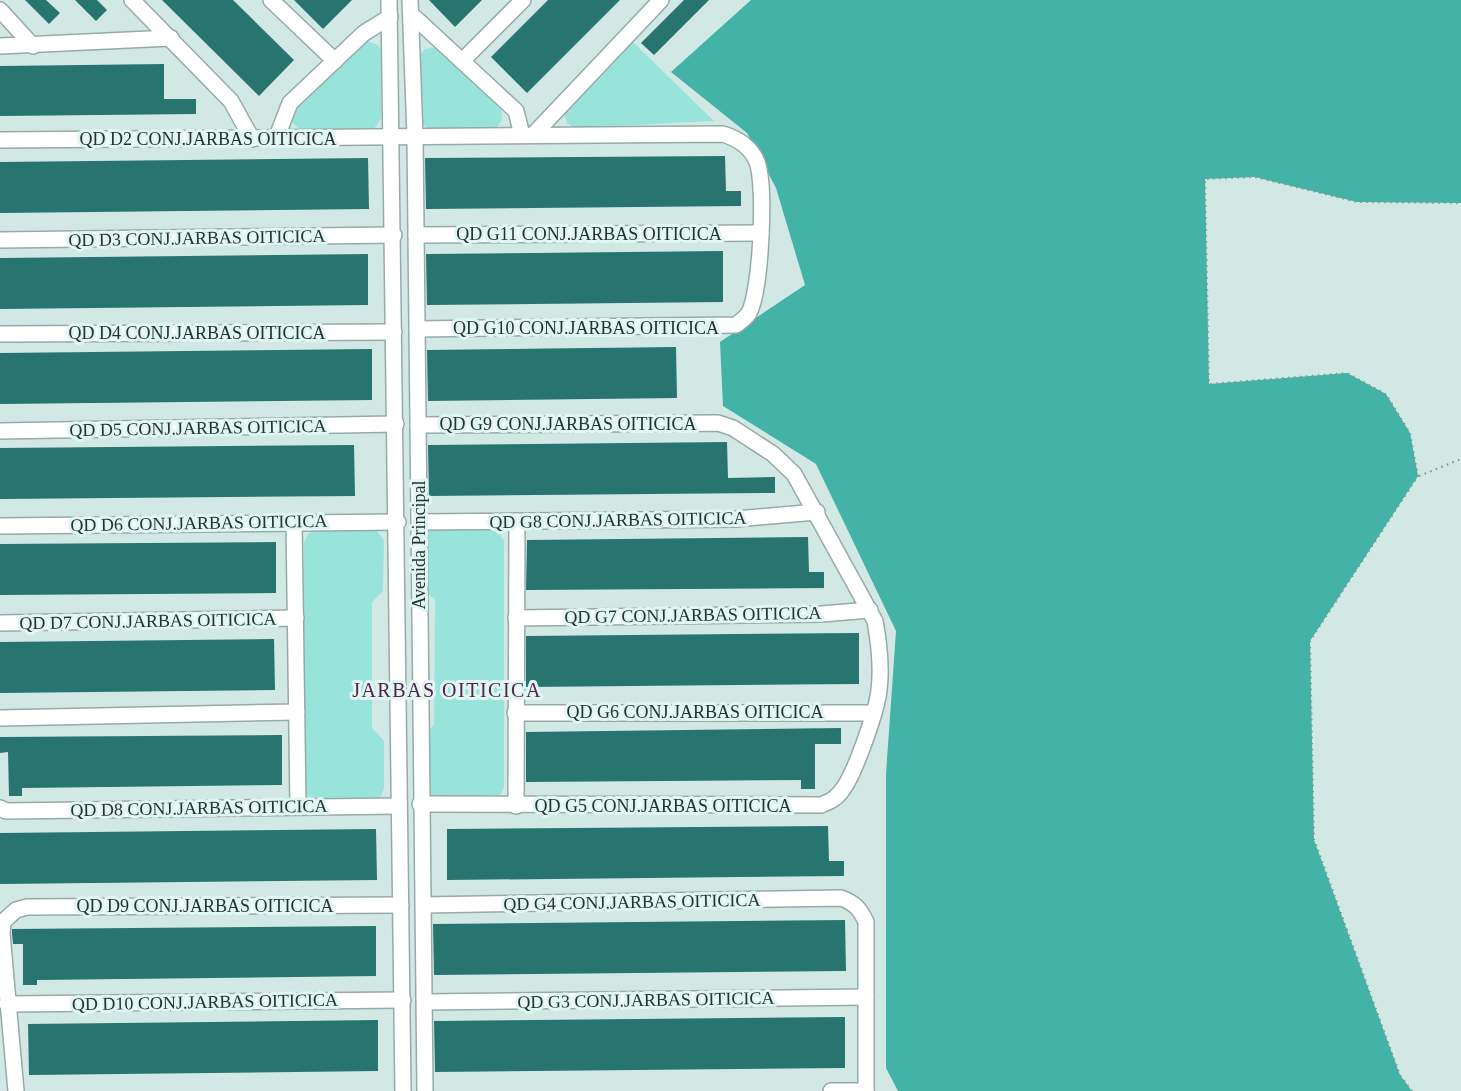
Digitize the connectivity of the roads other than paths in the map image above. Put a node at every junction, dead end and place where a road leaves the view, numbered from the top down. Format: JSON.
{"nodes":[{"id":1,"x":132,"y":0,"type":"edge"},
{"id":2,"x":271,"y":0,"type":"edge"},
{"id":3,"x":389,"y":0,"type":"edge"},
{"id":4,"x":523,"y":0,"type":"edge"},
{"id":5,"x":661,"y":0,"type":"edge"},
{"id":6,"x":410,"y":7,"type":"edge"},
{"id":7,"x":0,"y":10,"type":"edge"},
{"id":8,"x":390,"y":17,"type":"junction"},
{"id":9,"x":171,"y":38,"type":"junction"},
{"id":10,"x":0,"y":46,"type":"edge"},
{"id":11,"x":33,"y":46,"type":"junction"},
{"id":12,"x":463,"y":60,"type":"junction"},
{"id":13,"x":335,"y":61,"type":"junction"},
{"id":14,"x":528,"y":134,"type":"junction"},
{"id":15,"x":415,"y":136,"type":"junction"},
{"id":16,"x":392,"y":137,"type":"junction"},
{"id":17,"x":252,"y":139,"type":"junction"},
{"id":18,"x":276,"y":139,"type":"junction"},
{"id":19,"x":0,"y":140,"type":"edge"},
{"id":20,"x":761,"y":232,"type":"junction"},
{"id":21,"x":394,"y":235,"type":"junction"},
{"id":22,"x":416,"y":235,"type":"junction"},
{"id":23,"x":0,"y":240,"type":"edge"},
{"id":24,"x":417,"y":329,"type":"junction"},
{"id":25,"x":394,"y":332,"type":"junction"},
{"id":26,"x":0,"y":334,"type":"edge"},
{"id":27,"x":396,"y":424,"type":"junction"},
{"id":28,"x":418,"y":425,"type":"junction"},
{"id":29,"x":0,"y":431,"type":"edge"},
{"id":30,"x":817,"y":512,"type":"junction"},
{"id":31,"x":517,"y":521,"type":"junction"},
{"id":32,"x":294,"y":522,"type":"junction"},
{"id":33,"x":398,"y":522,"type":"junction"},
{"id":34,"x":420,"y":522,"type":"junction"},
{"id":35,"x":0,"y":526,"type":"edge"},
{"id":36,"x":870,"y":610,"type":"junction"},
{"id":37,"x":296,"y":618,"type":"junction"},
{"id":38,"x":516,"y":618,"type":"junction"},
{"id":39,"x":0,"y":623,"type":"edge"},
{"id":40,"x":398,"y":663,"type":"junction"},
{"id":41,"x":420,"y":663,"type":"junction"},
{"id":42,"x":297,"y":712,"type":"junction"},
{"id":43,"x":515,"y":713,"type":"junction"},
{"id":44,"x":874,"y":713,"type":"junction"},
{"id":45,"x":0,"y":718,"type":"edge"},
{"id":46,"x":420,"y":804,"type":"junction"},
{"id":47,"x":298,"y":806,"type":"junction"},
{"id":48,"x":399,"y":806,"type":"junction"},
{"id":49,"x":516,"y":806,"type":"junction"},
{"id":50,"x":0,"y":808,"type":"edge"},
{"id":51,"x":401,"y":905,"type":"junction"},
{"id":52,"x":424,"y":905,"type":"junction"},
{"id":53,"x":866,"y":997,"type":"junction"},
{"id":54,"x":403,"y":1000,"type":"junction"},
{"id":55,"x":425,"y":1002,"type":"junction"},
{"id":56,"x":7,"y":1005,"type":"junction"},
{"id":57,"x":16,"y":1091,"type":"edge"},
{"id":58,"x":403,"y":1091,"type":"edge"},
{"id":59,"x":425,"y":1091,"type":"edge"},
{"id":60,"x":831,"y":1091,"type":"edge"},
{"id":61,"x":866,"y":1091,"type":"edge"}],
"edges":[{"from":1,"to":9,"type":"street"},
{"from":2,"to":13,"type":"street"},
{"from":3,"to":8,"type":"street","name":"Avenida Principal"},
{"from":4,"to":12,"type":"street"},
{"from":5,"to":14,"type":"street"},
{"from":6,"to":12,"type":"street"},
{"from":6,"to":15,"type":"street","name":"Avenida Principal"},
{"from":7,"to":11,"type":"street"},
{"from":8,"to":13,"type":"street"},
{"from":8,"to":16,"type":"street","name":"Avenida Principal"},
{"from":9,"to":11,"type":"street"},
{"from":9,"to":17,"type":"street"},
{"from":10,"to":11,"type":"street"},
{"from":12,"to":14,"type":"street"},
{"from":13,"to":18,"type":"street"},
{"from":14,"to":15,"type":"street"},
{"from":14,"to":20,"type":"street"},
{"from":15,"to":16,"type":"street","name":"QD D2 CONJ.JARBAS OITICICA"},
{"from":15,"to":22,"type":"street","name":"Avenida Principal"},
{"from":16,"to":18,"type":"street","name":"QD D2 CONJ.JARBAS OITICICA"},
{"from":16,"to":21,"type":"street","name":"Avenida Principal"},
{"from":17,"to":18,"type":"street","name":"QD D2 CONJ.JARBAS OITICICA"},
{"from":17,"to":19,"type":"street","name":"QD D2 CONJ.JARBAS OITICICA"},
{"from":20,"to":22,"type":"street","name":"QD G11 CONJ.JARBAS OITICICA"},
{"from":20,"to":24,"type":"street","name":"QD G10 CONJ.JARBAS OITICICA"},
{"from":21,"to":23,"type":"street","name":"QD D3 CONJ.JARBAS OITICICA"},
{"from":21,"to":25,"type":"street","name":"Avenida Principal"},
{"from":22,"to":24,"type":"street","name":"Avenida Principal"},
{"from":24,"to":28,"type":"street","name":"Avenida Principal"},
{"from":25,"to":26,"type":"street","name":"QD D4 CONJ.JARBAS OITICICA"},
{"from":25,"to":27,"type":"street","name":"Avenida Principal"},
{"from":27,"to":29,"type":"street","name":"QD D5 CONJ.JARBAS OITICICA"},
{"from":27,"to":33,"type":"street","name":"Avenida Principal"},
{"from":28,"to":30,"type":"street","name":"QD G9 CONJ.JARBAS OITICICA"},
{"from":28,"to":34,"type":"street","name":"Avenida Principal"},
{"from":30,"to":31,"type":"street","name":"QD G8 CONJ.JARBAS OITICICA"},
{"from":30,"to":36,"type":"street"},
{"from":31,"to":34,"type":"street","name":"QD G8 CONJ.JARBAS OITICICA"},
{"from":31,"to":38,"type":"street"},
{"from":32,"to":33,"type":"street","name":"QD D6 CONJ.JARBAS OITICICA"},
{"from":32,"to":35,"type":"street","name":"QD D6 CONJ.JARBAS OITICICA"},
{"from":32,"to":37,"type":"street"},
{"from":33,"to":40,"type":"street","name":"Avenida Principal"},
{"from":34,"to":41,"type":"street","name":"Avenida Principal"},
{"from":36,"to":38,"type":"street","name":"QD G7 CONJ.JARBAS OITICICA"},
{"from":36,"to":44,"type":"street"},
{"from":37,"to":39,"type":"street","name":"QD D7 CONJ.JARBAS OITICICA"},
{"from":37,"to":42,"type":"street"},
{"from":38,"to":43,"type":"street"},
{"from":40,"to":41,"type":"street"},
{"from":40,"to":48,"type":"street","name":"Avenida Principal"},
{"from":41,"to":46,"type":"street","name":"Avenida Principal"},
{"from":42,"to":45,"type":"street"},
{"from":42,"to":47,"type":"street"},
{"from":43,"to":44,"type":"street","name":"QD G6 CONJ.JARBAS OITICICA"},
{"from":43,"to":49,"type":"street"},
{"from":44,"to":49,"type":"street","name":"QD G5 CONJ.JARBAS OITICICA"},
{"from":46,"to":49,"type":"street","name":"QD G5 CONJ.JARBAS OITICICA"},
{"from":46,"to":52,"type":"street","name":"Avenida Principal"},
{"from":47,"to":48,"type":"street","name":"QD D8 CONJ.JARBAS OITICICA"},
{"from":47,"to":50,"type":"street","name":"QD D8 CONJ.JARBAS OITICICA"},
{"from":48,"to":51,"type":"street","name":"Avenida Principal"},
{"from":51,"to":54,"type":"street","name":"Avenida Principal"},
{"from":51,"to":56,"type":"street","name":"QD D9 CONJ.JARBAS OITICICA"},
{"from":52,"to":53,"type":"street","name":"QD G4 CONJ.JARBAS OITICICA"},
{"from":52,"to":55,"type":"street","name":"Avenida Principal"},
{"from":53,"to":55,"type":"street","name":"QD G3 CONJ.JARBAS OITICICA"},
{"from":53,"to":61,"type":"street"},
{"from":54,"to":56,"type":"street","name":"QD D10 CONJ.JARBAS OITICICA"},
{"from":54,"to":58,"type":"street","name":"Avenida Principal"},
{"from":55,"to":59,"type":"street","name":"Avenida Principal"},
{"from":56,"to":57,"type":"street"},
{"from":60,"to":61,"type":"street"}]}
